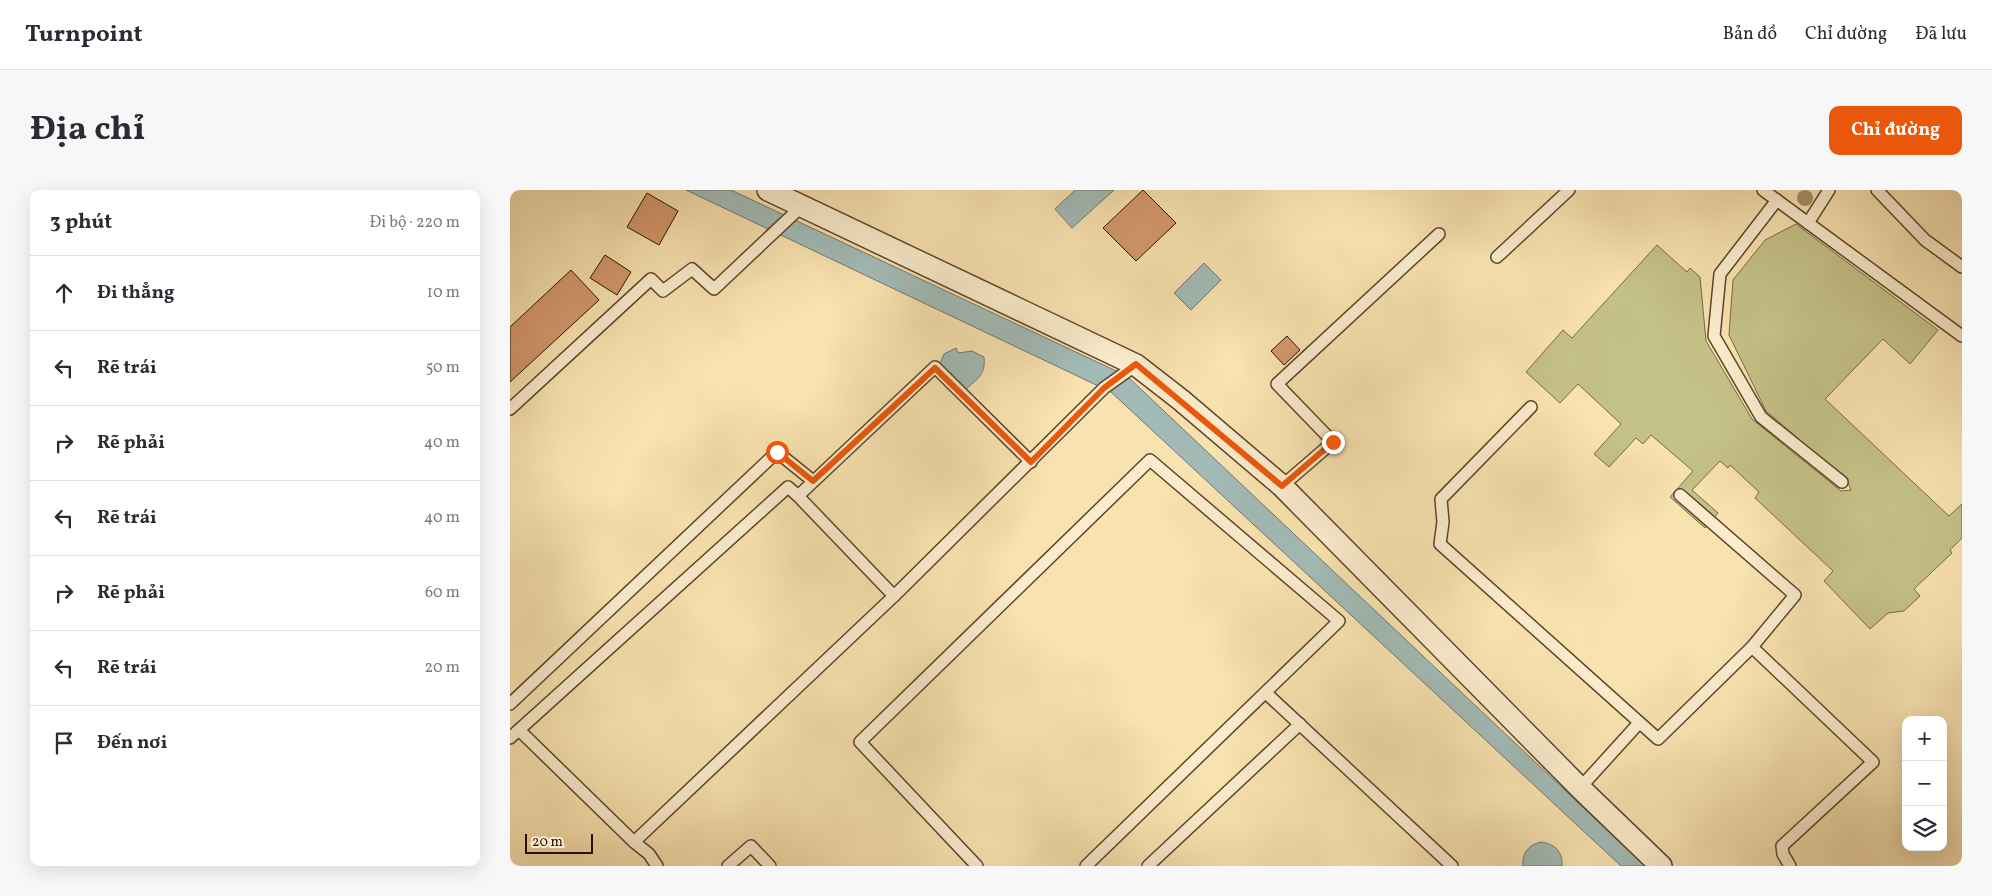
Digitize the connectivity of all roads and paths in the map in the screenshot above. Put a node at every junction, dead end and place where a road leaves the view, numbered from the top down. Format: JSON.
{"nodes":[{"id":1,"x":768,"y":190,"type":"edge"},
{"id":2,"x":1569,"y":190,"type":"edge"},
{"id":3,"x":1763,"y":190,"type":"edge"},
{"id":4,"x":1829,"y":190,"type":"edge"},
{"id":5,"x":1883,"y":193,"type":"edge"},
{"id":6,"x":1777,"y":200,"type":"junction"},
{"id":7,"x":796,"y":212,"type":"junction"},
{"id":8,"x":1808,"y":223,"type":"junction"},
{"id":9,"x":1439,"y":234,"type":"dead end"},
{"id":10,"x":1497,"y":258,"type":"dead end"},
{"id":11,"x":1962,"y":267,"type":"edge"},
{"id":12,"x":1962,"y":336,"type":"edge"},
{"id":13,"x":1129,"y":369,"type":"junction"},
{"id":14,"x":1531,"y":407,"type":"dead end"},
{"id":15,"x":510,"y":409,"type":"edge"},
{"id":16,"x":1031,"y":462,"type":"junction"},
{"id":17,"x":813,"y":481,"type":"junction"},
{"id":18,"x":1842,"y":482,"type":"dead end"},
{"id":19,"x":1282,"y":486,"type":"junction"},
{"id":20,"x":1680,"y":495,"type":"dead end"},
{"id":21,"x":798,"y":496,"type":"junction"},
{"id":22,"x":894,"y":596,"type":"junction"},
{"id":23,"x":1752,"y":647,"type":"junction"},
{"id":24,"x":1266,"y":693,"type":"junction"},
{"id":25,"x":510,"y":704,"type":"edge"},
{"id":26,"x":1639,"y":723,"type":"junction"},
{"id":27,"x":1300,"y":724,"type":"junction"},
{"id":28,"x":519,"y":730,"type":"junction"},
{"id":29,"x":510,"y":738,"type":"edge"},
{"id":30,"x":1580,"y":788,"type":"junction"},
{"id":31,"x":634,"y":842,"type":"junction"},
{"id":32,"x":657,"y":866,"type":"edge"},
{"id":33,"x":728,"y":866,"type":"edge"},
{"id":34,"x":770,"y":866,"type":"edge"},
{"id":35,"x":978,"y":866,"type":"edge"},
{"id":36,"x":1086,"y":866,"type":"edge"},
{"id":37,"x":1148,"y":866,"type":"edge"},
{"id":38,"x":1452,"y":866,"type":"edge"},
{"id":39,"x":1661,"y":866,"type":"edge"},
{"id":40,"x":1790,"y":866,"type":"edge"}],
"edges":[{"from":1,"to":7,"type":"street"},
{"from":2,"to":10,"type":"lane"},
{"from":3,"to":6,"type":"lane"},
{"from":4,"to":8,"type":"lane"},
{"from":5,"to":11,"type":"lane"},
{"from":6,"to":8,"type":"lane"},
{"from":6,"to":18,"type":"lane"},
{"from":7,"to":13,"type":"street"},
{"from":7,"to":15,"type":"lane"},
{"from":8,"to":12,"type":"lane"},
{"from":9,"to":19,"type":"lane"},
{"from":13,"to":16,"type":"lane"},
{"from":13,"to":19,"type":"street"},
{"from":14,"to":26,"type":"lane"},
{"from":16,"to":17,"type":"lane"},
{"from":16,"to":22,"type":"lane"},
{"from":17,"to":21,"type":"lane"},
{"from":17,"to":25,"type":"lane"},
{"from":19,"to":30,"type":"street"},
{"from":20,"to":23,"type":"lane"},
{"from":21,"to":22,"type":"lane"},
{"from":21,"to":28,"type":"lane"},
{"from":22,"to":31,"type":"lane"},
{"from":23,"to":26,"type":"lane"},
{"from":23,"to":40,"type":"lane"},
{"from":24,"to":27,"type":"lane"},
{"from":24,"to":35,"type":"lane"},
{"from":24,"to":36,"type":"lane"},
{"from":26,"to":30,"type":"lane"},
{"from":27,"to":37,"type":"lane"},
{"from":27,"to":38,"type":"lane"},
{"from":28,"to":29,"type":"lane"},
{"from":28,"to":31,"type":"lane"},
{"from":30,"to":39,"type":"street"},
{"from":31,"to":32,"type":"lane"},
{"from":33,"to":34,"type":"lane"}]}
